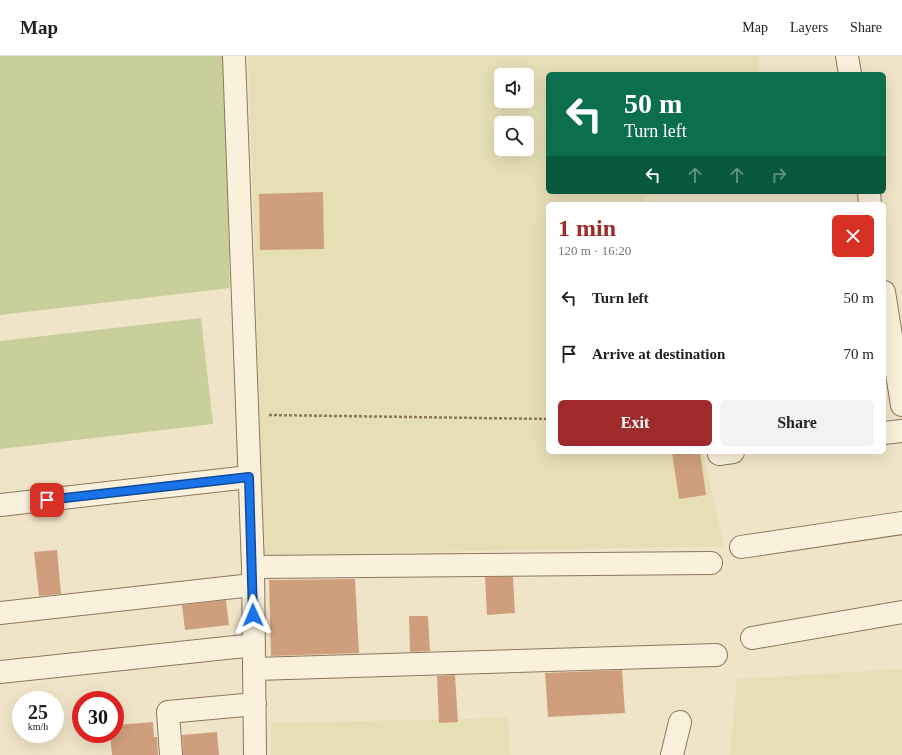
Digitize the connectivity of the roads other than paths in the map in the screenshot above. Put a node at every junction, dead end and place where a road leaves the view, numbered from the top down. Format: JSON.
{"nodes":[{"id":1,"x":234,"y":56,"type":"edge"},
{"id":2,"x":847,"y":56,"type":"edge"},
{"id":3,"x":850,"y":72,"type":"edge"},
{"id":4,"x":886,"y":317,"type":"edge"},
{"id":5,"x":902,"y":405,"type":"edge"},
{"id":6,"x":902,"y":431,"type":"edge"},
{"id":7,"x":886,"y":433,"type":"edge"},
{"id":8,"x":249,"y":477,"type":"junction"},
{"id":9,"x":0,"y":505,"type":"edge"},
{"id":10,"x":902,"y":523,"type":"edge"},
{"id":11,"x":741,"y":547,"type":"dead end"},
{"id":12,"x":711,"y":563,"type":"dead end"},
{"id":13,"x":252,"y":576,"type":"junction"},
{"id":14,"x":902,"y":612,"type":"edge"},
{"id":15,"x":0,"y":613,"type":"edge"},
{"id":16,"x":752,"y":638,"type":"dead end"},
{"id":17,"x":254,"y":645,"type":"junction"},
{"id":18,"x":716,"y":655,"type":"dead end"},
{"id":19,"x":255,"y":669,"type":"junction"},
{"id":20,"x":0,"y":672,"type":"edge"},
{"id":21,"x":255,"y":704,"type":"junction"},
{"id":22,"x":680,"y":722,"type":"dead end"},
{"id":23,"x":171,"y":755,"type":"edge"},
{"id":24,"x":255,"y":755,"type":"edge"},
{"id":25,"x":672,"y":755,"type":"edge"}],
"edges":[{"from":1,"to":8,"type":"street"},
{"from":2,"to":3,"type":"street"},
{"from":4,"to":5,"type":"street"},
{"from":6,"to":7,"type":"street"},
{"from":8,"to":9,"type":"street"},
{"from":8,"to":13,"type":"street"},
{"from":10,"to":11,"type":"street"},
{"from":12,"to":13,"type":"street"},
{"from":13,"to":15,"type":"street"},
{"from":13,"to":17,"type":"street"},
{"from":14,"to":16,"type":"street"},
{"from":17,"to":19,"type":"street"},
{"from":17,"to":20,"type":"street"},
{"from":18,"to":19,"type":"street"},
{"from":19,"to":21,"type":"street"},
{"from":21,"to":23,"type":"street"},
{"from":21,"to":24,"type":"street"},
{"from":22,"to":25,"type":"street"}]}
